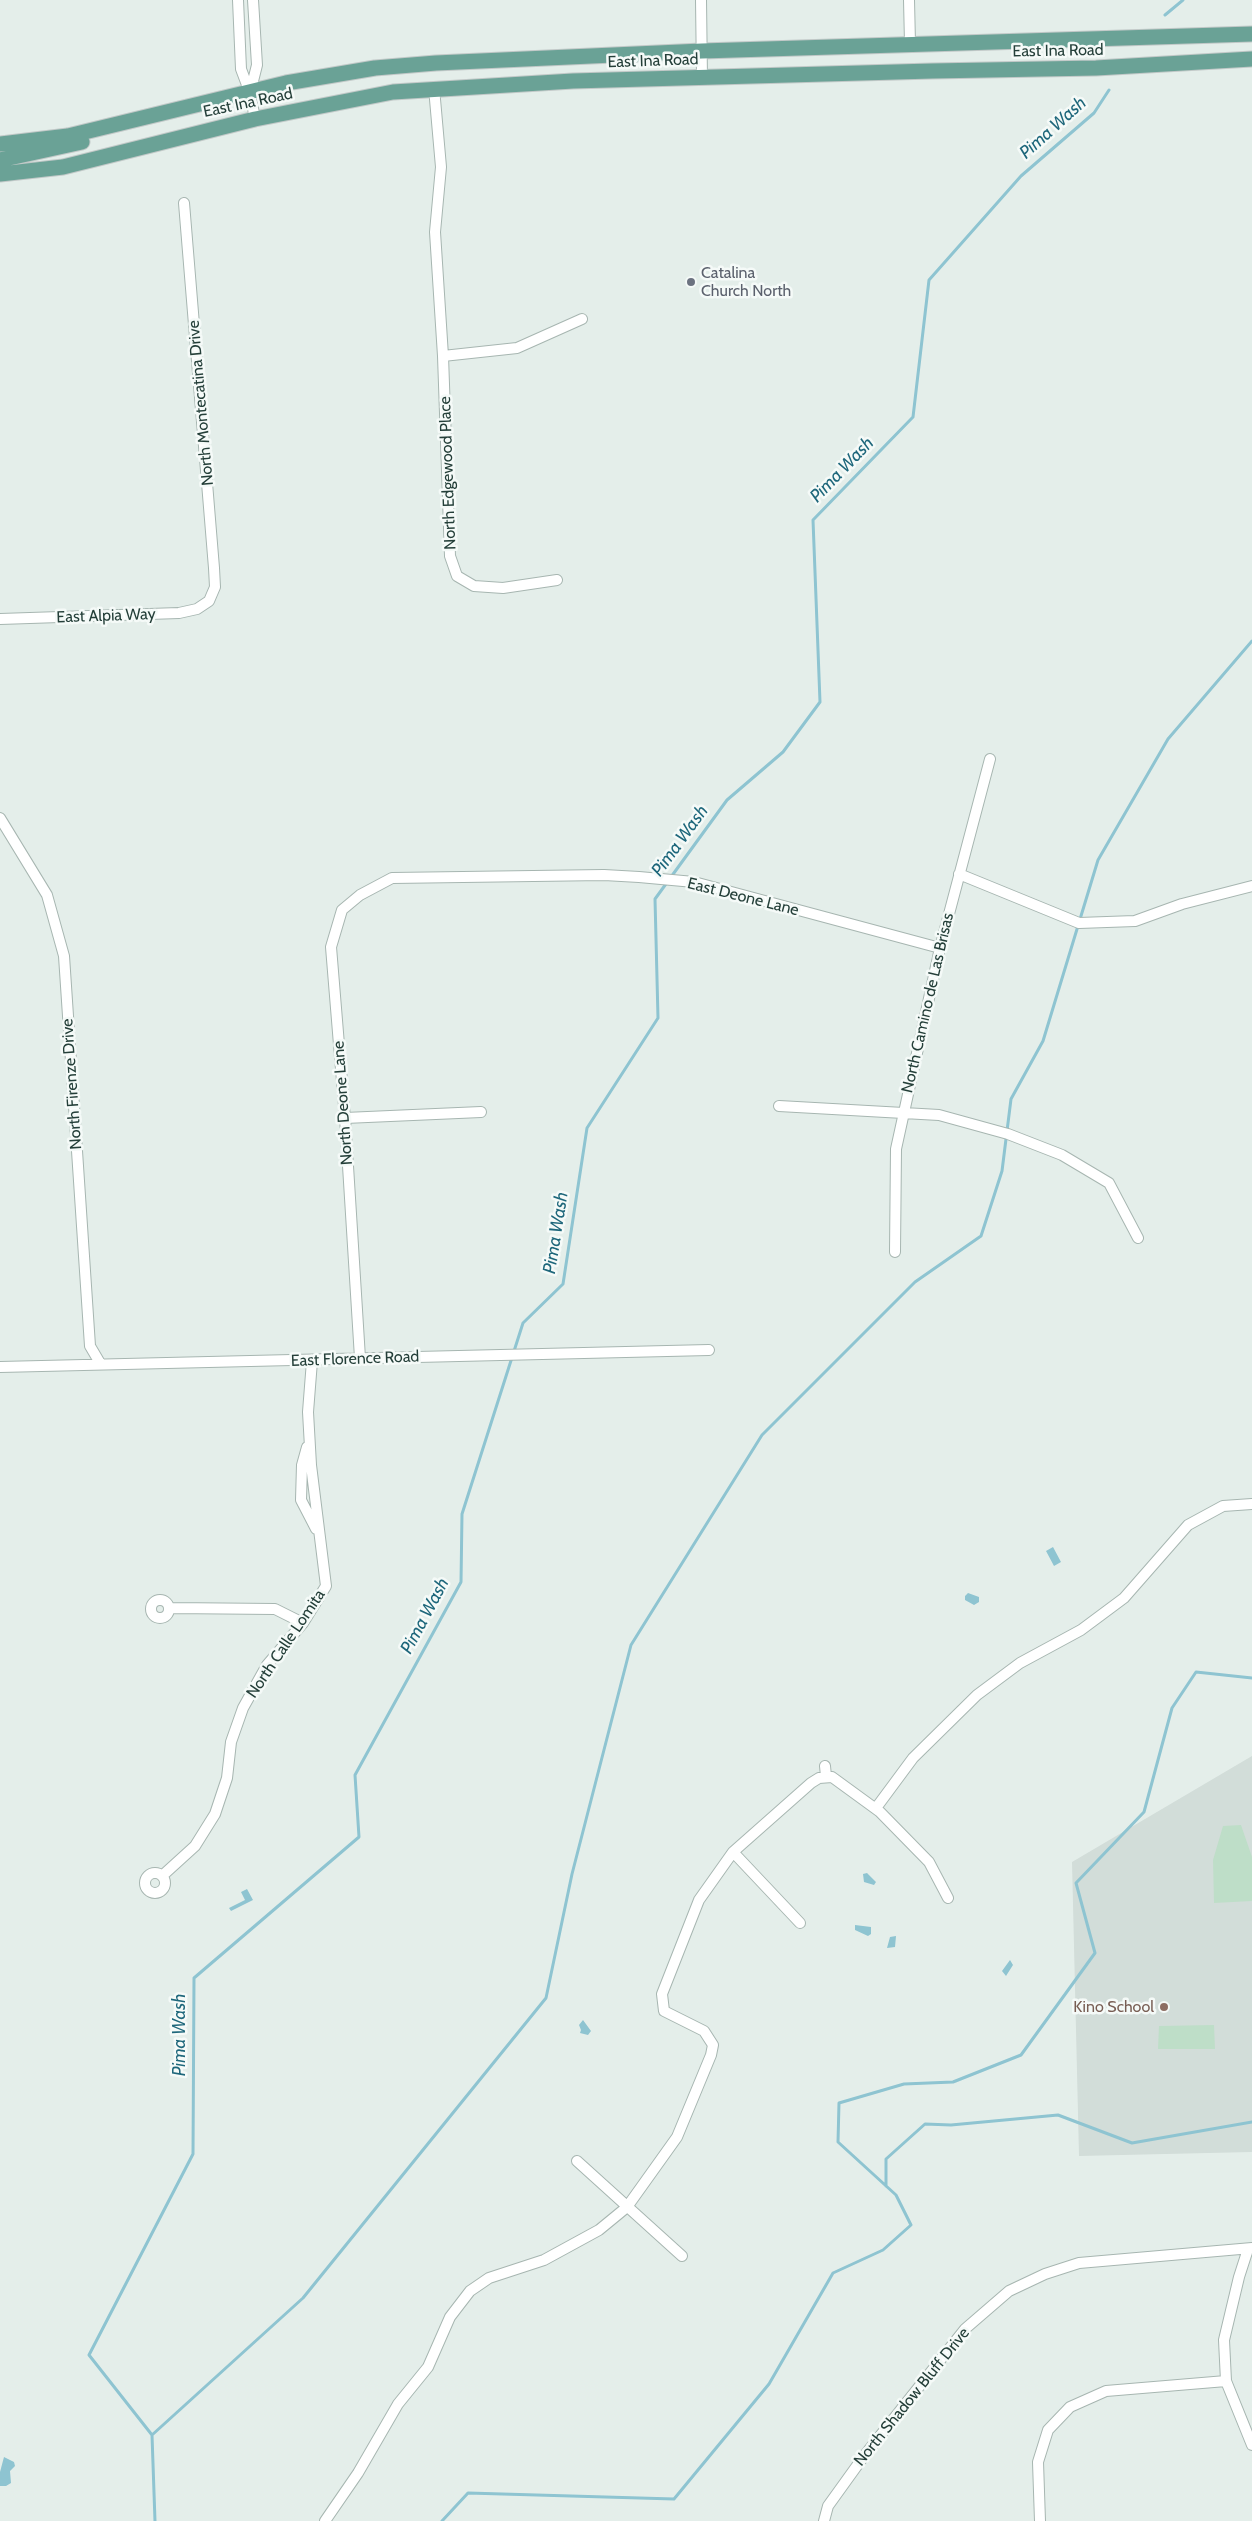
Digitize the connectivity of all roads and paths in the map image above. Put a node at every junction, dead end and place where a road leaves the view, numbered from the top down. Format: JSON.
{"nodes":[{"id":1,"x":238,"y":0,"type":"edge"},
{"id":2,"x":253,"y":0,"type":"edge"},
{"id":3,"x":701,"y":0,"type":"edge"},
{"id":4,"x":909,"y":0,"type":"edge"},
{"id":5,"x":1252,"y":34,"type":"edge"},
{"id":6,"x":910,"y":43,"type":"junction"},
{"id":7,"x":702,"y":51,"type":"junction"},
{"id":8,"x":1252,"y":59,"type":"edge"},
{"id":9,"x":702,"y":77,"type":"junction"},
{"id":10,"x":434,"y":88,"type":"junction"},
{"id":11,"x":250,"y":93,"type":"junction"},
{"id":12,"x":255,"y":118,"type":"junction"},
{"id":13,"x":117,"y":125,"type":"junction"},
{"id":14,"x":0,"y":144,"type":"edge"},
{"id":15,"x":0,"y":160,"type":"edge"},
{"id":16,"x":0,"y":174,"type":"edge"},
{"id":17,"x":184,"y":203,"type":"dead end"},
{"id":18,"x":582,"y":319,"type":"dead end"},
{"id":19,"x":443,"y":356,"type":"junction"},
{"id":20,"x":557,"y":580,"type":"dead end"},
{"id":21,"x":209,"y":601,"type":"joint"},
{"id":22,"x":0,"y":619,"type":"edge"},
{"id":23,"x":990,"y":759,"type":"dead end"},
{"id":24,"x":0,"y":818,"type":"edge"},
{"id":25,"x":959,"y":874,"type":"junction"},
{"id":26,"x":392,"y":878,"type":"joint"},
{"id":27,"x":1252,"y":886,"type":"edge"},
{"id":28,"x":940,"y":948,"type":"junction"},
{"id":29,"x":780,"y":1106,"type":"dead end"},
{"id":30,"x":481,"y":1112,"type":"dead end"},
{"id":31,"x":903,"y":1112,"type":"junction"},
{"id":32,"x":345,"y":1118,"type":"junction"},
{"id":33,"x":1138,"y":1238,"type":"dead end"},
{"id":34,"x":895,"y":1252,"type":"dead end"},
{"id":35,"x":709,"y":1350,"type":"dead end"},
{"id":36,"x":360,"y":1358,"type":"junction"},
{"id":37,"x":312,"y":1360,"type":"junction"},
{"id":38,"x":100,"y":1363,"type":"junction"},
{"id":39,"x":0,"y":1366,"type":"edge"},
{"id":40,"x":1252,"y":1504,"type":"edge"},
{"id":41,"x":170,"y":1608,"type":"dead end"},
{"id":42,"x":303,"y":1623,"type":"junction"},
{"id":43,"x":876,"y":1808,"type":"junction"},
{"id":44,"x":732,"y":1852,"type":"junction"},
{"id":45,"x":162,"y":1876,"type":"dead end"},
{"id":46,"x":948,"y":1898,"type":"dead end"},
{"id":47,"x":800,"y":1923,"type":"dead end"},
{"id":48,"x":577,"y":2161,"type":"dead end"},
{"id":49,"x":627,"y":2207,"type":"junction"},
{"id":50,"x":1250,"y":2249,"type":"edge"},
{"id":51,"x":682,"y":2256,"type":"dead end"},
{"id":52,"x":1226,"y":2381,"type":"junction"},
{"id":53,"x":1252,"y":2445,"type":"edge"},
{"id":54,"x":324,"y":2521,"type":"edge"},
{"id":55,"x":824,"y":2521,"type":"edge"},
{"id":56,"x":1040,"y":2521,"type":"edge"}],
"edges":[{"from":1,"to":11,"type":"street"},
{"from":2,"to":11,"type":"street"},
{"from":3,"to":7,"type":"street"},
{"from":4,"to":6,"type":"street"},
{"from":5,"to":6,"type":"main road","name":"East Ina Road"},
{"from":6,"to":7,"type":"main road","name":"East Ina Road"},
{"from":7,"to":9,"type":"street"},
{"from":7,"to":11,"type":"main road","name":"East Ina Road"},
{"from":8,"to":9,"type":"main road","name":"East Ina Road"},
{"from":9,"to":10,"type":"main road","name":"East Ina Road"},
{"from":10,"to":12,"type":"main road","name":"East Ina Road"},
{"from":10,"to":19,"type":"street","name":"North Edgewood Place"},
{"from":11,"to":12,"type":"street"},
{"from":11,"to":13,"type":"main road","name":"East Ina Road"},
{"from":12,"to":16,"type":"main road","name":"East Ina Road"},
{"from":13,"to":14,"type":"main road","name":"East Ina Road"},
{"from":13,"to":15,"type":"main road"},
{"from":17,"to":21,"type":"street","name":"North Montecatina Drive"},
{"from":18,"to":19,"type":"street"},
{"from":19,"to":20,"type":"street","name":"North Edgewood Place"},
{"from":21,"to":22,"type":"street","name":"East Alpia Way"},
{"from":23,"to":25,"type":"street","name":"North Camino de Las Brisas"},
{"from":24,"to":38,"type":"street","name":"North Firenze Drive"},
{"from":25,"to":27,"type":"street"},
{"from":25,"to":28,"type":"street","name":"North Camino de Las Brisas"},
{"from":26,"to":28,"type":"street","name":"East Deone Lane"},
{"from":26,"to":32,"type":"street","name":"North Deone Lane"},
{"from":28,"to":31,"type":"street","name":"North Camino de Las Brisas"},
{"from":29,"to":31,"type":"street"},
{"from":30,"to":32,"type":"street"},
{"from":31,"to":33,"type":"street"},
{"from":31,"to":34,"type":"street","name":"North Camino de Las Brisas"},
{"from":32,"to":36,"type":"street","name":"North Deone Lane"},
{"from":35,"to":36,"type":"street","name":"East Florence Road"},
{"from":36,"to":37,"type":"street","name":"East Florence Road"},
{"from":37,"to":38,"type":"street","name":"East Florence Road"},
{"from":37,"to":42,"type":"street","name":"North Calle Lomita"},
{"from":38,"to":39,"type":"street","name":"East Florence Road"},
{"from":40,"to":43,"type":"street"},
{"from":41,"to":42,"type":"street"},
{"from":42,"to":45,"type":"street","name":"North Calle Lomita"},
{"from":43,"to":44,"type":"street"},
{"from":43,"to":46,"type":"street"},
{"from":44,"to":47,"type":"street"},
{"from":44,"to":49,"type":"street"},
{"from":48,"to":49,"type":"street"},
{"from":49,"to":51,"type":"street"},
{"from":49,"to":54,"type":"street"},
{"from":50,"to":52,"type":"street"},
{"from":50,"to":55,"type":"street","name":"North Shadow Bluff Drive"},
{"from":52,"to":53,"type":"street"},
{"from":52,"to":56,"type":"street"}]}
